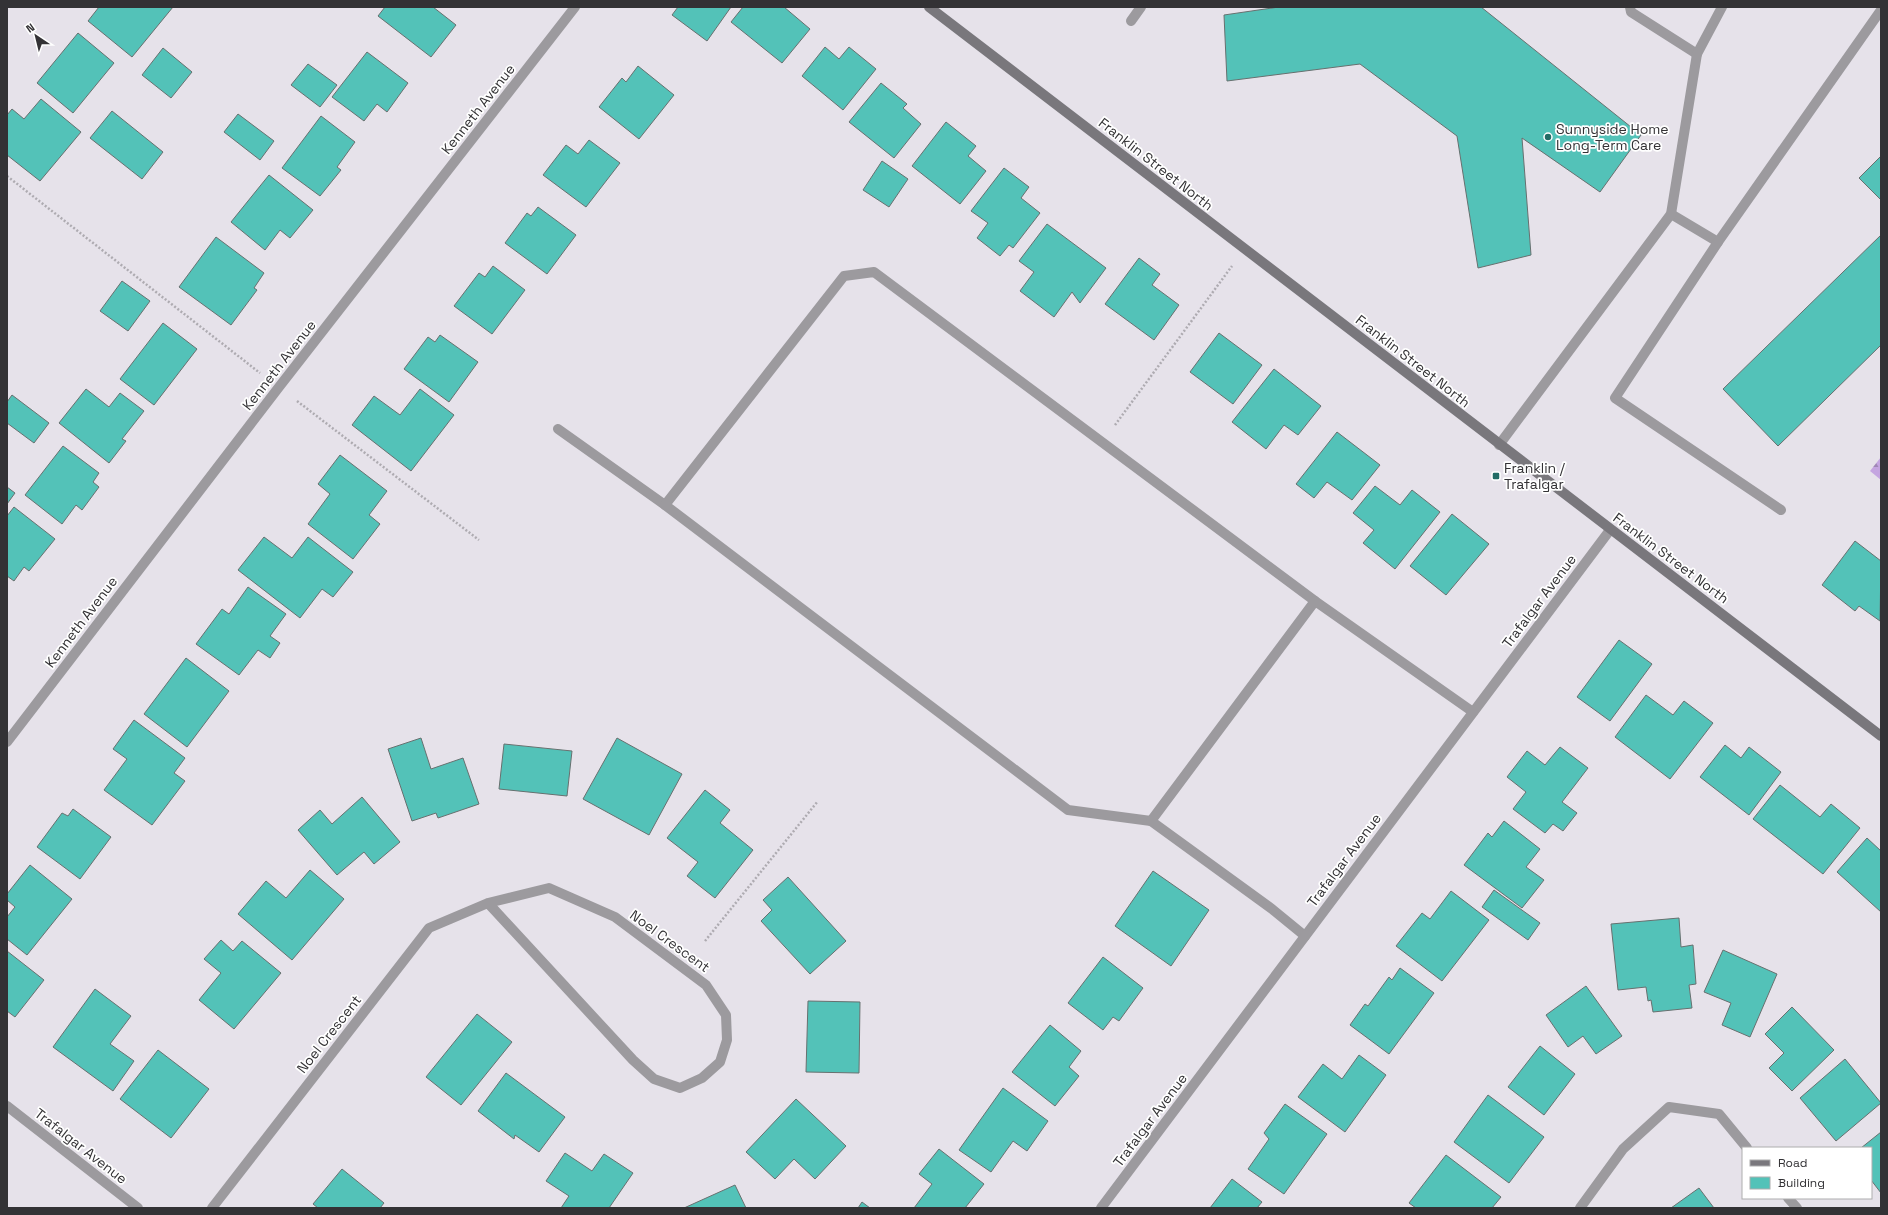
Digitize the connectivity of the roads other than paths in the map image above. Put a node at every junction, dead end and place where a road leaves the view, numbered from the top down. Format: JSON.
{"nodes":[{"id":1,"x":575,"y":7,"type":"edge"},
{"id":2,"x":929,"y":7,"type":"edge"},
{"id":3,"x":1141,"y":7,"type":"edge"},
{"id":4,"x":1630,"y":7,"type":"edge"},
{"id":5,"x":1722,"y":7,"type":"edge"},
{"id":6,"x":1881,"y":10,"type":"edge"},
{"id":7,"x":1131,"y":21,"type":"dead end"},
{"id":8,"x":1697,"y":54,"type":"junction"},
{"id":9,"x":1671,"y":214,"type":"junction"},
{"id":10,"x":1718,"y":242,"type":"junction"},
{"id":11,"x":558,"y":429,"type":"dead end"},
{"id":12,"x":1499,"y":445,"type":"junction"},
{"id":13,"x":665,"y":505,"type":"junction"},
{"id":14,"x":1781,"y":510,"type":"dead end"},
{"id":15,"x":1610,"y":530,"type":"junction"},
{"id":16,"x":1315,"y":601,"type":"junction"},
{"id":17,"x":1473,"y":712,"type":"junction"},
{"id":18,"x":1881,"y":736,"type":"edge"},
{"id":19,"x":7,"y":742,"type":"edge"},
{"id":20,"x":1152,"y":821,"type":"junction"},
{"id":21,"x":488,"y":904,"type":"junction"},
{"id":22,"x":1305,"y":936,"type":"junction"},
{"id":23,"x":7,"y":1106,"type":"edge"},
{"id":24,"x":1746,"y":1147,"type":"edge"},
{"id":25,"x":1789,"y":1199,"type":"edge"},
{"id":26,"x":138,"y":1208,"type":"edge"},
{"id":27,"x":212,"y":1208,"type":"edge"},
{"id":28,"x":1101,"y":1208,"type":"edge"},
{"id":29,"x":1580,"y":1208,"type":"edge"},
{"id":30,"x":1796,"y":1208,"type":"edge"}],
"edges":[{"from":1,"to":19,"type":"street","name":"Kenneth Avenue"},
{"from":2,"to":12,"type":"street","name":"Franklin Street North"},
{"from":3,"to":7,"type":"street"},
{"from":4,"to":8,"type":"street"},
{"from":5,"to":8,"type":"street"},
{"from":6,"to":10,"type":"street"},
{"from":8,"to":9,"type":"street"},
{"from":9,"to":10,"type":"street"},
{"from":9,"to":12,"type":"street"},
{"from":10,"to":14,"type":"street"},
{"from":11,"to":13,"type":"street"},
{"from":12,"to":15,"type":"street","name":"Franklin Street North"},
{"from":13,"to":16,"type":"street"},
{"from":13,"to":20,"type":"street"},
{"from":15,"to":17,"type":"street","name":"Trafalgar Avenue"},
{"from":15,"to":18,"type":"street","name":"Franklin Street North"},
{"from":16,"to":17,"type":"street"},
{"from":16,"to":20,"type":"street"},
{"from":17,"to":22,"type":"street","name":"Trafalgar Avenue"},
{"from":20,"to":22,"type":"street"},
{"from":21,"to":21,"type":"street","name":"Noel Crescent"},
{"from":21,"to":27,"type":"street","name":"Noel Crescent"},
{"from":22,"to":28,"type":"street","name":"Trafalgar Avenue"},
{"from":23,"to":26,"type":"street","name":"Trafalgar Avenue"},
{"from":24,"to":29,"type":"street"},
{"from":25,"to":30,"type":"street"}]}
